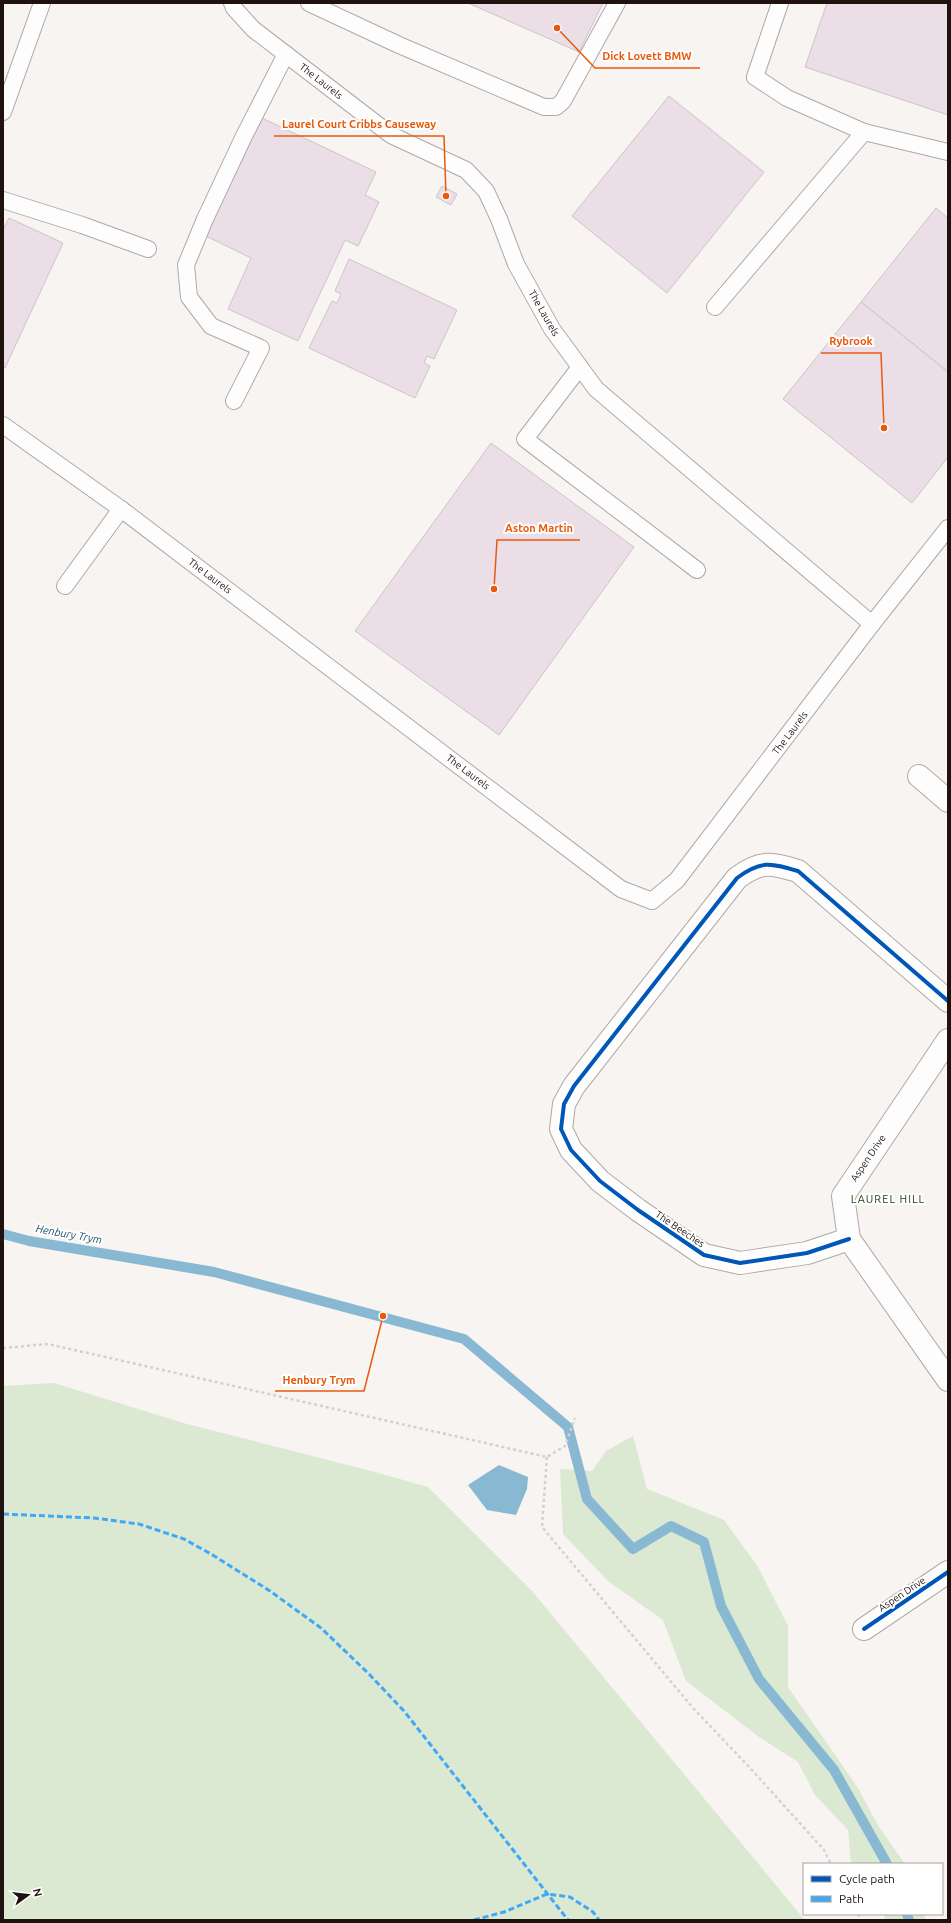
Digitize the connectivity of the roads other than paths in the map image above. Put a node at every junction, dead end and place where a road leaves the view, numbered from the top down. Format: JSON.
{"nodes":[{"id":1,"x":42,"y":3,"type":"edge"},
{"id":2,"x":232,"y":3,"type":"edge"},
{"id":3,"x":309,"y":3,"type":"edge"},
{"id":4,"x":617,"y":3,"type":"edge"},
{"id":5,"x":780,"y":3,"type":"edge"},
{"id":6,"x":286,"y":54,"type":"junction"},
{"id":7,"x":3,"y":112,"type":"edge"},
{"id":8,"x":864,"y":132,"type":"junction"},
{"id":9,"x":948,"y":152,"type":"edge"},
{"id":10,"x":3,"y":200,"type":"edge"},
{"id":11,"x":148,"y":249,"type":"dead end"},
{"id":12,"x":715,"y":307,"type":"dead end"},
{"id":13,"x":580,"y":367,"type":"junction"},
{"id":14,"x":234,"y":401,"type":"dead end"},
{"id":15,"x":3,"y":425,"type":"edge"},
{"id":16,"x":121,"y":509,"type":"junction"},
{"id":17,"x":948,"y":528,"type":"edge"},
{"id":18,"x":697,"y":570,"type":"dead end"},
{"id":19,"x":65,"y":586,"type":"dead end"},
{"id":20,"x":872,"y":624,"type":"junction"},
{"id":21,"x":919,"y":776,"type":"dead end"},
{"id":22,"x":948,"y":801,"type":"edge"},
{"id":23,"x":948,"y":1001,"type":"edge"},
{"id":24,"x":948,"y":1040,"type":"edge"},
{"id":25,"x":849,"y":1239,"type":"junction"},
{"id":26,"x":948,"y":1380,"type":"edge"},
{"id":27,"x":948,"y":1572,"type":"edge"},
{"id":28,"x":864,"y":1629,"type":"dead end"}],
"edges":[{"from":1,"to":7,"type":"lane"},
{"from":2,"to":6,"type":"lane","name":"The Laurels"},
{"from":3,"to":4,"type":"lane"},
{"from":5,"to":8,"type":"lane"},
{"from":6,"to":13,"type":"lane","name":"The Laurels"},
{"from":6,"to":14,"type":"lane"},
{"from":8,"to":9,"type":"lane"},
{"from":8,"to":12,"type":"lane"},
{"from":10,"to":11,"type":"lane"},
{"from":13,"to":18,"type":"lane"},
{"from":13,"to":20,"type":"lane","name":"The Laurels"},
{"from":15,"to":16,"type":"lane","name":"The Laurels"},
{"from":16,"to":19,"type":"lane"},
{"from":16,"to":20,"type":"lane","name":"The Laurels"},
{"from":17,"to":20,"type":"lane","name":"The Laurels"},
{"from":21,"to":22,"type":"street"},
{"from":23,"to":25,"type":"street","name":"The Beeches"},
{"from":24,"to":25,"type":"street","name":"Aspen Drive"},
{"from":25,"to":26,"type":"street","name":"Aspen Drive"},
{"from":27,"to":28,"type":"street","name":"Aspen Drive"}]}
